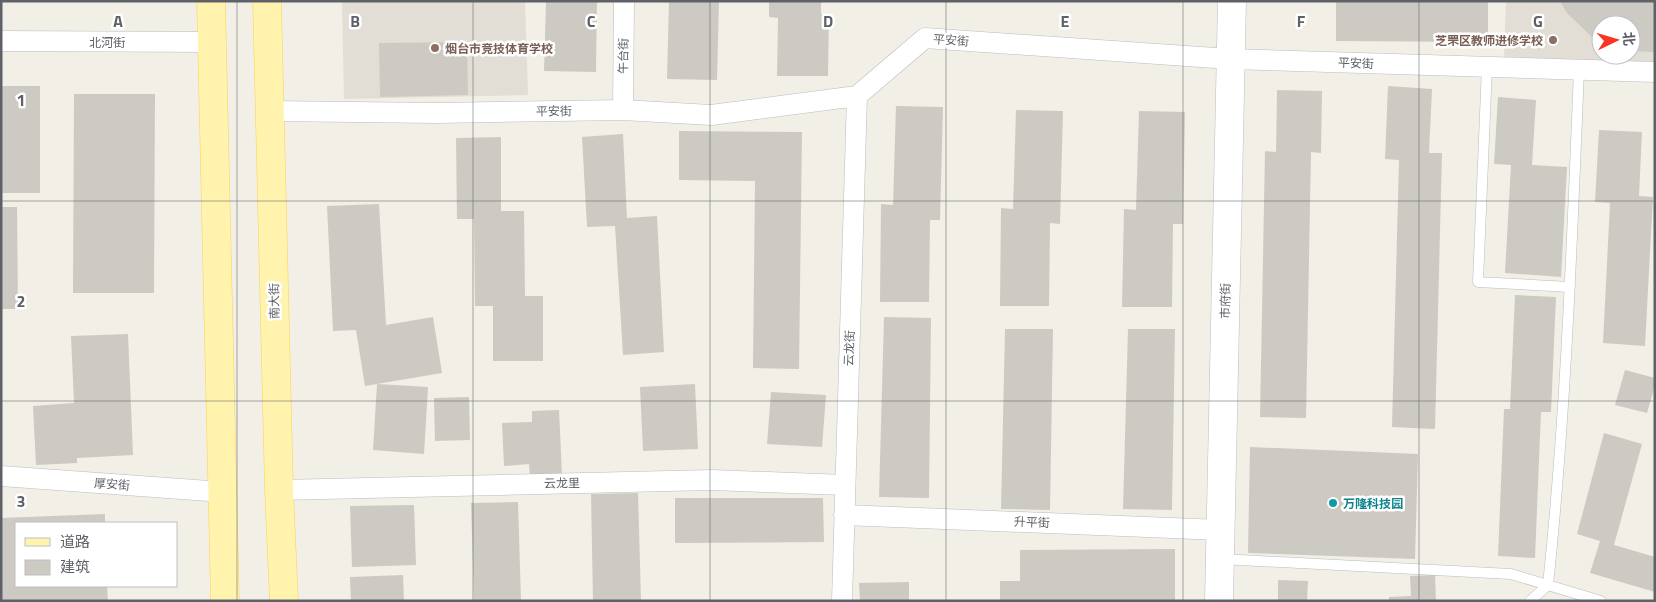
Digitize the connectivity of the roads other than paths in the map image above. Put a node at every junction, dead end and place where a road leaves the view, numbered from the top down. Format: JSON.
{"nodes":[{"id":1,"x":211,"y":1,"type":"edge"},
{"id":2,"x":267,"y":1,"type":"edge"},
{"id":3,"x":624,"y":1,"type":"edge"},
{"id":4,"x":1232,"y":1,"type":"edge"},
{"id":5,"x":1,"y":41,"type":"edge"},
{"id":6,"x":213,"y":42,"type":"junction"},
{"id":7,"x":1230,"y":59,"type":"junction"},
{"id":8,"x":1486,"y":67,"type":"junction"},
{"id":9,"x":1579,"y":70,"type":"junction"},
{"id":10,"x":1655,"y":72,"type":"edge"},
{"id":11,"x":857,"y":96,"type":"junction"},
{"id":12,"x":622,"y":110,"type":"junction"},
{"id":13,"x":270,"y":111,"type":"junction"},
{"id":14,"x":1570,"y":287,"type":"junction"},
{"id":15,"x":1,"y":476,"type":"edge"},
{"id":16,"x":845,"y":485,"type":"junction"},
{"id":17,"x":279,"y":490,"type":"junction"},
{"id":18,"x":222,"y":492,"type":"junction"},
{"id":19,"x":844,"y":515,"type":"junction"},
{"id":20,"x":1221,"y":530,"type":"junction"},
{"id":21,"x":1220,"y":559,"type":"junction"},
{"id":22,"x":1548,"y":585,"type":"junction"},
{"id":23,"x":225,"y":601,"type":"edge"},
{"id":24,"x":284,"y":601,"type":"edge"},
{"id":25,"x":842,"y":601,"type":"edge"},
{"id":26,"x":1219,"y":601,"type":"edge"},
{"id":27,"x":1530,"y":601,"type":"edge"},
{"id":28,"x":1601,"y":601,"type":"edge"}],
"edges":[{"from":1,"to":6,"type":"main road"},
{"from":2,"to":13,"type":"main road","name":"南大街"},
{"from":3,"to":12,"type":"street","name":"午台街"},
{"from":4,"to":7,"type":"street","name":"市府街"},
{"from":5,"to":6,"type":"street","name":"北河街"},
{"from":6,"to":18,"type":"main road"},
{"from":7,"to":8,"type":"street","name":"平安街"},
{"from":7,"to":11,"type":"street","name":"平安街"},
{"from":7,"to":20,"type":"street","name":"市府街"},
{"from":8,"to":9,"type":"street","name":"平安街"},
{"from":8,"to":14,"type":"lane"},
{"from":9,"to":10,"type":"street","name":"平安街"},
{"from":9,"to":14,"type":"lane"},
{"from":11,"to":12,"type":"street","name":"平安街"},
{"from":11,"to":16,"type":"street","name":"云龙街"},
{"from":12,"to":13,"type":"street","name":"平安街"},
{"from":13,"to":17,"type":"main road","name":"南大街"},
{"from":14,"to":22,"type":"lane"},
{"from":15,"to":18,"type":"street","name":"厚安街"},
{"from":16,"to":17,"type":"street","name":"云龙里"},
{"from":16,"to":19,"type":"street","name":"云龙街"},
{"from":17,"to":24,"type":"main road","name":"南大街"},
{"from":18,"to":23,"type":"main road"},
{"from":19,"to":20,"type":"street","name":"升平街"},
{"from":19,"to":25,"type":"street","name":"云龙街"},
{"from":20,"to":21,"type":"street","name":"市府街"},
{"from":21,"to":22,"type":"lane"},
{"from":21,"to":26,"type":"street","name":"市府街"},
{"from":22,"to":27,"type":"lane"},
{"from":22,"to":28,"type":"lane"}]}
